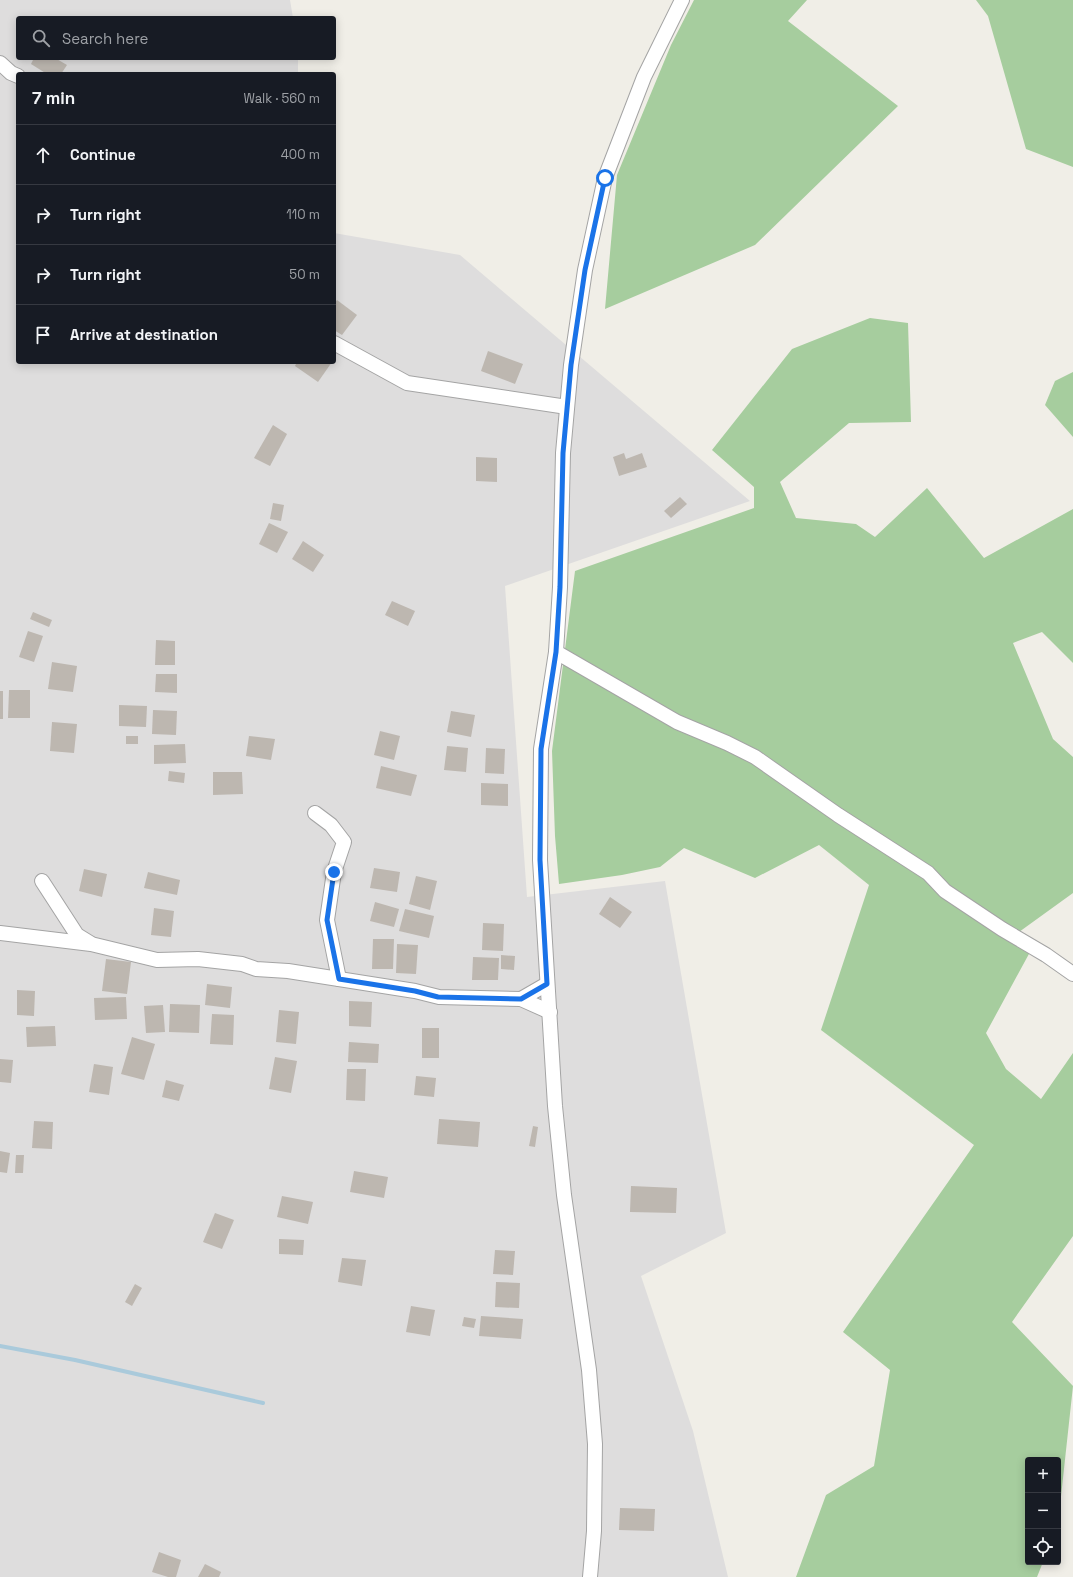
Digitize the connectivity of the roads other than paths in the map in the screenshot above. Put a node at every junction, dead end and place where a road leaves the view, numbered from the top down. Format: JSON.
{"nodes":[{"id":1,"x":682,"y":0,"type":"edge"},
{"id":2,"x":0,"y":63,"type":"edge"},
{"id":3,"x":16,"y":75,"type":"edge"},
{"id":4,"x":336,"y":344,"type":"edge"},
{"id":5,"x":567,"y":407,"type":"junction"},
{"id":6,"x":556,"y":652,"type":"junction"},
{"id":7,"x":315,"y":813,"type":"dead end"},
{"id":8,"x":42,"y":881,"type":"dead end"},
{"id":9,"x":0,"y":933,"type":"edge"},
{"id":10,"x":92,"y":944,"type":"junction"},
{"id":11,"x":1073,"y":974,"type":"edge"},
{"id":12,"x":339,"y":979,"type":"junction"},
{"id":13,"x":547,"y":984,"type":"junction"},
{"id":14,"x":521,"y":999,"type":"junction"},
{"id":15,"x":550,"y":1012,"type":"junction"},
{"id":16,"x":590,"y":1577,"type":"edge"}],
"edges":[{"from":1,"to":5,"type":"street"},
{"from":2,"to":3,"type":"street"},
{"from":4,"to":5,"type":"street"},
{"from":5,"to":6,"type":"street"},
{"from":6,"to":11,"type":"street"},
{"from":6,"to":13,"type":"street"},
{"from":7,"to":12,"type":"street"},
{"from":8,"to":10,"type":"street"},
{"from":9,"to":10,"type":"street"},
{"from":10,"to":12,"type":"street"},
{"from":12,"to":14,"type":"street"},
{"from":13,"to":14,"type":"street"},
{"from":13,"to":15,"type":"street"},
{"from":14,"to":15,"type":"street"},
{"from":15,"to":16,"type":"street"}]}
